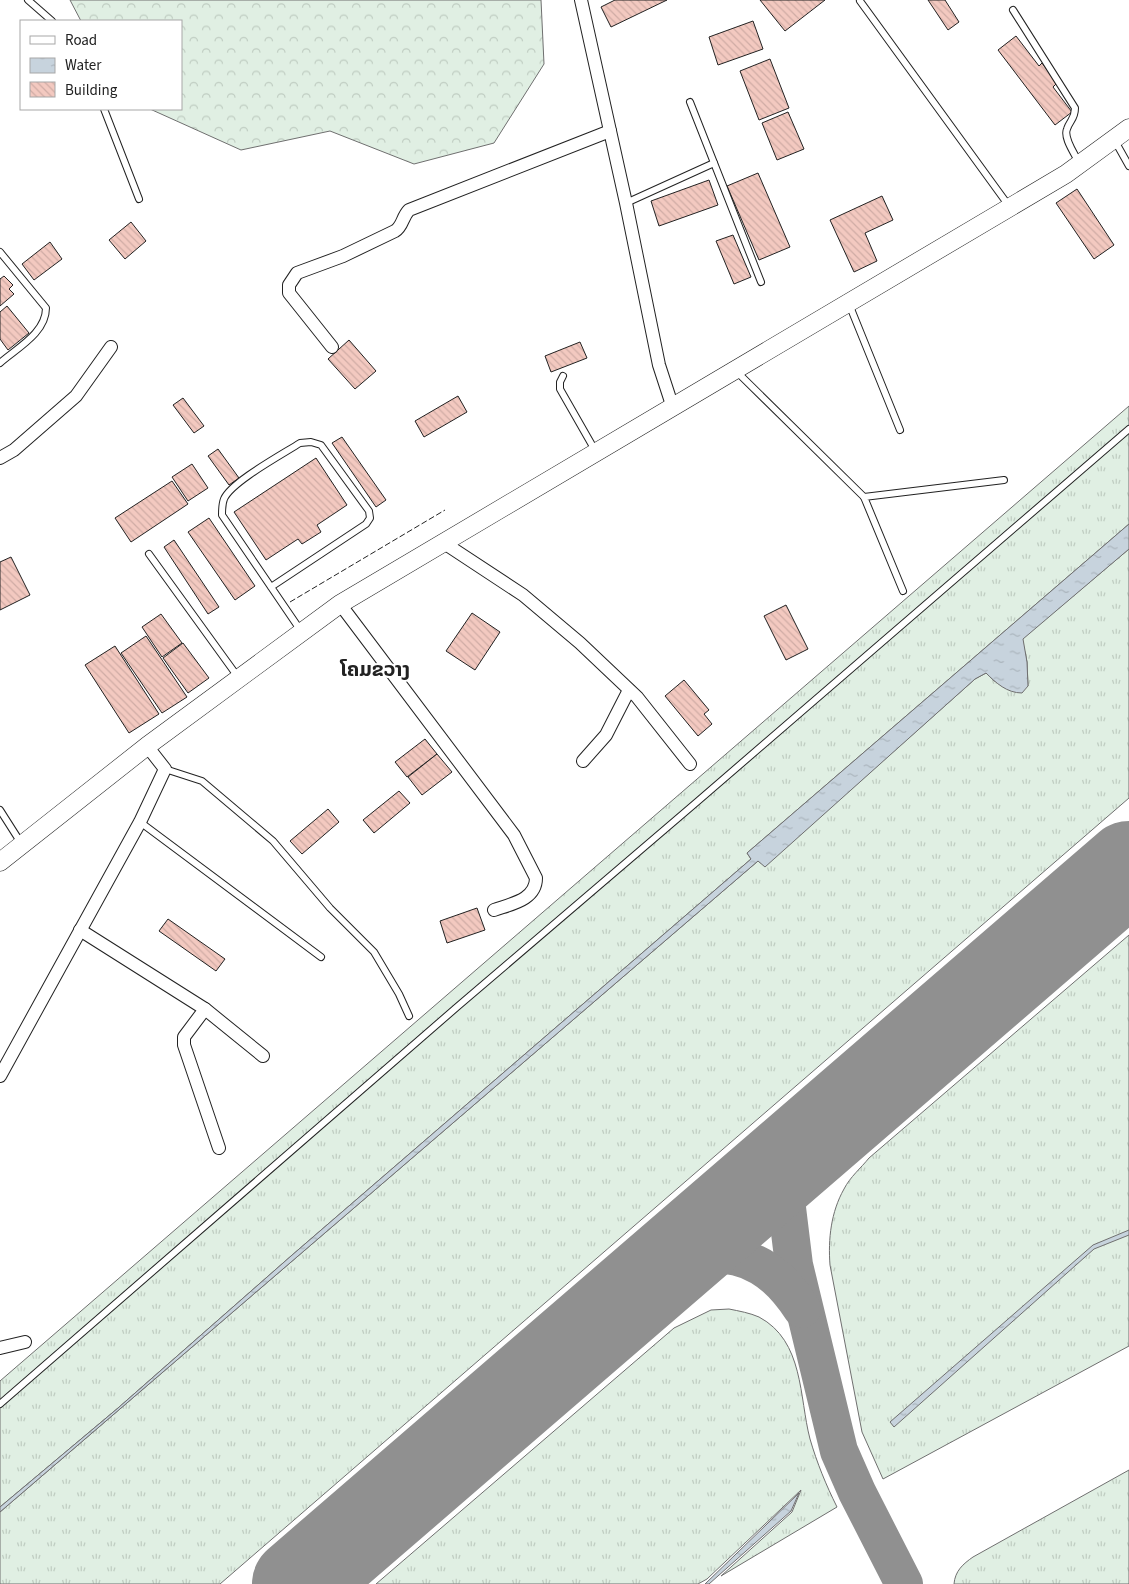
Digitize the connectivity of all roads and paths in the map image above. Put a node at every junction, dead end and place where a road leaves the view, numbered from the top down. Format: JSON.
{"nodes":[{"id":1,"x":28,"y":0,"type":"edge"},
{"id":2,"x":581,"y":0,"type":"edge"},
{"id":3,"x":860,"y":1,"type":"edge"},
{"id":4,"x":1013,"y":10,"type":"dead end"},
{"id":5,"x":51,"y":20,"type":"edge"},
{"id":6,"x":690,"y":102,"type":"dead end"},
{"id":7,"x":104,"y":110,"type":"edge"},
{"id":8,"x":1129,"y":128,"type":"edge"},
{"id":9,"x":610,"y":131,"type":"junction"},
{"id":10,"x":1114,"y":140,"type":"junction"},
{"id":11,"x":714,"y":163,"type":"junction"},
{"id":12,"x":1079,"y":164,"type":"junction"},
{"id":13,"x":1129,"y":166,"type":"edge"},
{"id":14,"x":139,"y":199,"type":"dead end"},
{"id":15,"x":626,"y":203,"type":"junction"},
{"id":16,"x":1010,"y":207,"type":"junction"},
{"id":17,"x":0,"y":252,"type":"edge"},
{"id":18,"x":761,"y":282,"type":"dead end"},
{"id":19,"x":848,"y":302,"type":"junction"},
{"id":20,"x":111,"y":347,"type":"dead end"},
{"id":21,"x":332,"y":347,"type":"dead end"},
{"id":22,"x":0,"y":363,"type":"edge"},
{"id":23,"x":734,"y":370,"type":"junction"},
{"id":24,"x":563,"y":376,"type":"dead end"},
{"id":25,"x":673,"y":408,"type":"junction"},
{"id":26,"x":1129,"y":429,"type":"edge"},
{"id":27,"x":900,"y":430,"type":"dead end"},
{"id":28,"x":596,"y":453,"type":"junction"},
{"id":29,"x":0,"y":458,"type":"edge"},
{"id":30,"x":1004,"y":480,"type":"dead end"},
{"id":31,"x":864,"y":498,"type":"junction"},
{"id":32,"x":444,"y":543,"type":"junction"},
{"id":33,"x":150,"y":554,"type":"dead end"},
{"id":34,"x":271,"y":587,"type":"junction"},
{"id":35,"x":903,"y":591,"type":"dead end"},
{"id":36,"x":340,"y":604,"type":"junction"},
{"id":37,"x":302,"y":632,"type":"junction"},
{"id":38,"x":238,"y":678,"type":"junction"},
{"id":39,"x":629,"y":690,"type":"junction"},
{"id":40,"x":147,"y":746,"type":"junction"},
{"id":41,"x":583,"y":762,"type":"dead end"},
{"id":42,"x":690,"y":764,"type":"dead end"},
{"id":43,"x":165,"y":770,"type":"junction"},
{"id":44,"x":0,"y":810,"type":"edge"},
{"id":45,"x":140,"y":822,"type":"junction"},
{"id":46,"x":22,"y":845,"type":"junction"},
{"id":47,"x":0,"y":862,"type":"edge"},
{"id":48,"x":494,"y":910,"type":"dead end"},
{"id":49,"x":80,"y":930,"type":"junction"},
{"id":50,"x":321,"y":957,"type":"dead end"},
{"id":51,"x":205,"y":1009,"type":"junction"},
{"id":52,"x":409,"y":1016,"type":"dead end"},
{"id":53,"x":263,"y":1056,"type":"dead end"},
{"id":54,"x":0,"y":1076,"type":"edge"},
{"id":55,"x":219,"y":1148,"type":"dead end"},
{"id":56,"x":25,"y":1342,"type":"dead end"},
{"id":57,"x":0,"y":1348,"type":"edge"},
{"id":58,"x":0,"y":1404,"type":"edge"}],
"edges":[{"from":1,"to":5,"type":"lane"},
{"from":2,"to":9,"type":"street"},
{"from":3,"to":16,"type":"lane"},
{"from":4,"to":12,"type":"lane"},
{"from":6,"to":11,"type":"lane"},
{"from":7,"to":14,"type":"lane"},
{"from":8,"to":10,"type":"main road"},
{"from":9,"to":15,"type":"street"},
{"from":9,"to":21,"type":"street"},
{"from":10,"to":12,"type":"main road"},
{"from":10,"to":13,"type":"lane"},
{"from":11,"to":15,"type":"lane"},
{"from":11,"to":18,"type":"lane"},
{"from":12,"to":16,"type":"main road"},
{"from":15,"to":25,"type":"street"},
{"from":16,"to":19,"type":"main road"},
{"from":17,"to":22,"type":"lane"},
{"from":19,"to":23,"type":"main road"},
{"from":19,"to":27,"type":"lane"},
{"from":20,"to":29,"type":"street"},
{"from":23,"to":25,"type":"main road"},
{"from":23,"to":31,"type":"lane"},
{"from":24,"to":28,"type":"lane"},
{"from":25,"to":28,"type":"main road"},
{"from":26,"to":58,"type":"lane"},
{"from":28,"to":32,"type":"main road"},
{"from":30,"to":31,"type":"lane"},
{"from":31,"to":35,"type":"lane"},
{"from":32,"to":36,"type":"main road"},
{"from":32,"to":39,"type":"street"},
{"from":33,"to":38,"type":"lane"},
{"from":34,"to":34,"type":"lane"},
{"from":34,"to":37,"type":"lane"},
{"from":36,"to":37,"type":"main road"},
{"from":36,"to":48,"type":"street"},
{"from":37,"to":38,"type":"main road"},
{"from":38,"to":40,"type":"main road"},
{"from":39,"to":41,"type":"street"},
{"from":39,"to":42,"type":"street"},
{"from":40,"to":43,"type":"street"},
{"from":40,"to":46,"type":"main road"},
{"from":43,"to":45,"type":"street"},
{"from":43,"to":52,"type":"lane"},
{"from":44,"to":46,"type":"lane"},
{"from":45,"to":49,"type":"street"},
{"from":45,"to":50,"type":"lane"},
{"from":46,"to":47,"type":"main road"},
{"from":49,"to":51,"type":"street"},
{"from":49,"to":54,"type":"street"},
{"from":51,"to":53,"type":"street"},
{"from":51,"to":55,"type":"street"},
{"from":56,"to":57,"type":"street"}]}
